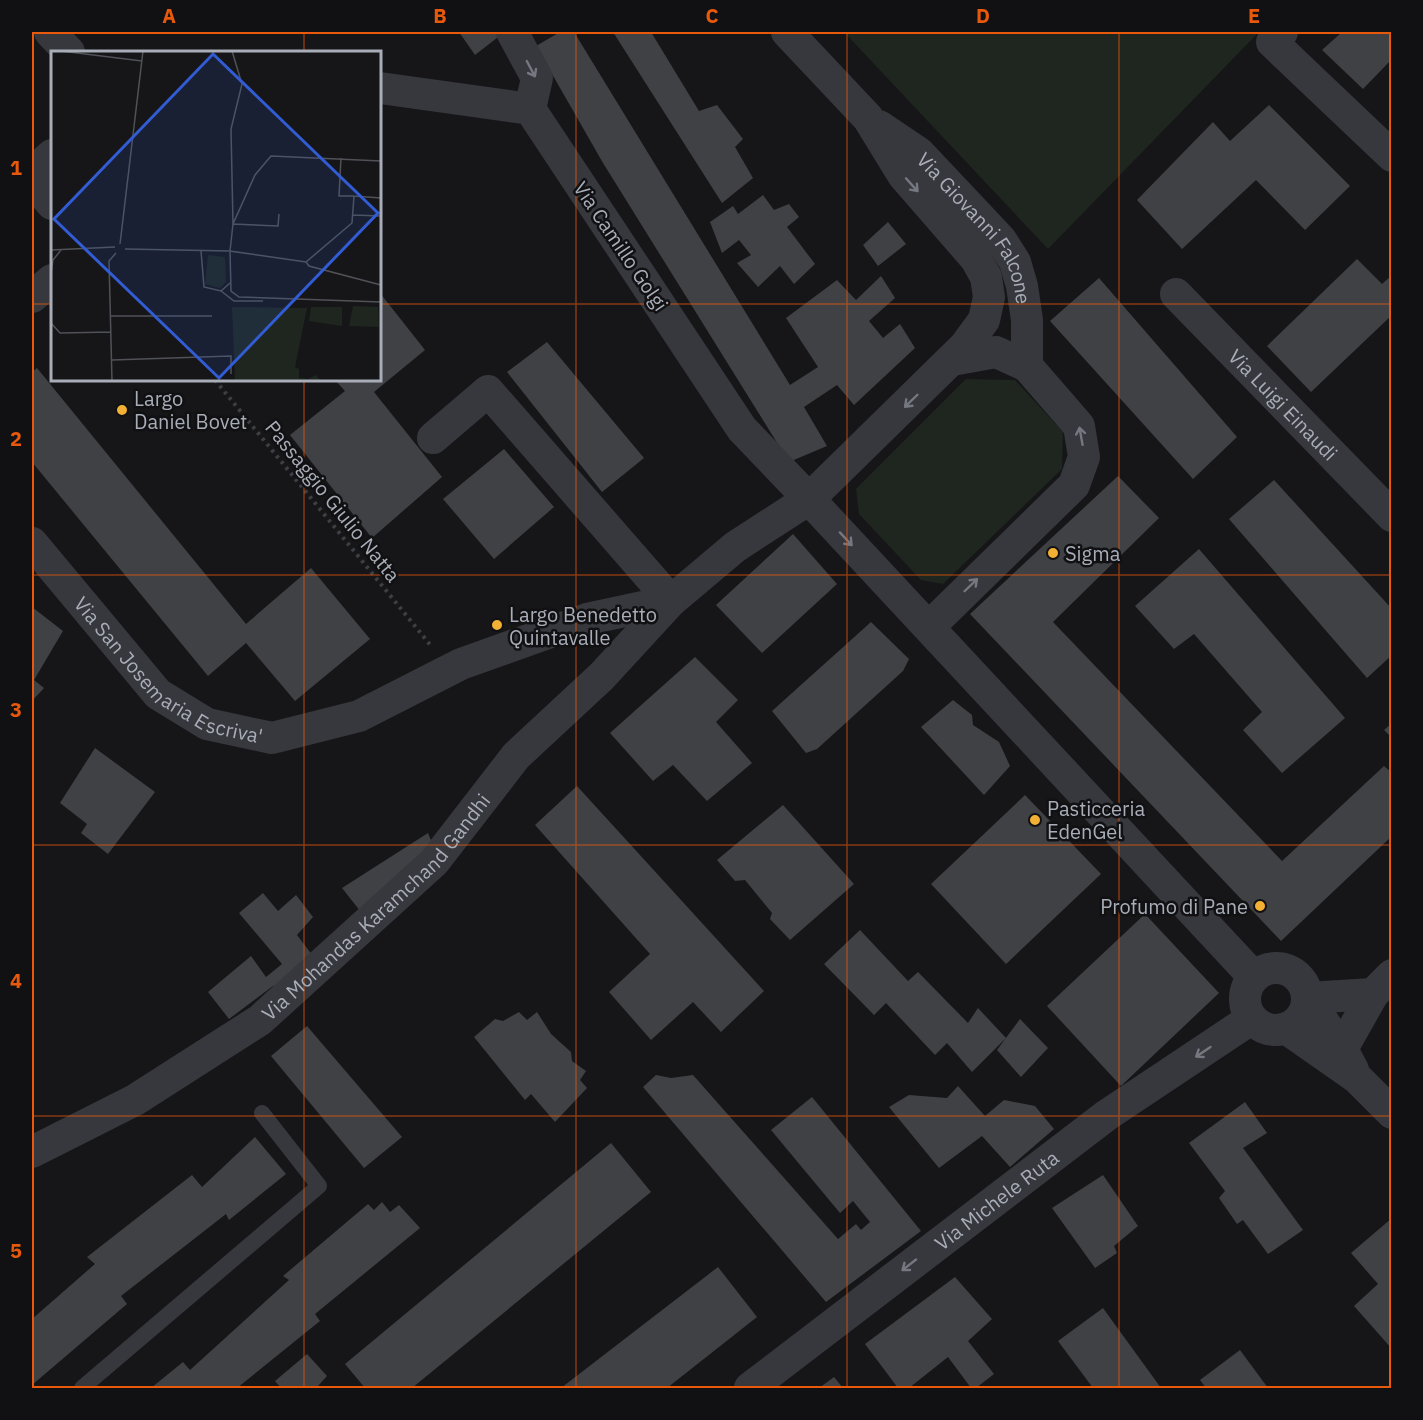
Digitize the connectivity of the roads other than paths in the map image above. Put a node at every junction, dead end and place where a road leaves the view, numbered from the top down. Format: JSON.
{"nodes":[{"id":1,"x":50,"y":32,"type":"edge"},
{"id":2,"x":512,"y":32,"type":"edge"},
{"id":3,"x":787,"y":32,"type":"edge"},
{"id":4,"x":1282,"y":32,"type":"edge"},
{"id":5,"x":68,"y":51,"type":"edge"},
{"id":6,"x":381,"y":88,"type":"edge"},
{"id":7,"x":530,"y":109,"type":"junction"},
{"id":8,"x":868,"y":118,"type":"junction"},
{"id":9,"x":1392,"y":156,"type":"edge"},
{"id":10,"x":51,"y":157,"type":"edge"},
{"id":11,"x":32,"y":173,"type":"edge"},
{"id":12,"x":32,"y":181,"type":"edge"},
{"id":13,"x":51,"y":203,"type":"edge"},
{"id":14,"x":51,"y":281,"type":"edge"},
{"id":15,"x":1176,"y":294,"type":"dead end"},
{"id":16,"x":32,"y":297,"type":"edge"},
{"id":17,"x":952,"y":360,"type":"junction"},
{"id":18,"x":1027,"y":366,"type":"junction"},
{"id":19,"x":433,"y":438,"type":"dead end"},
{"id":20,"x":809,"y":499,"type":"junction"},
{"id":21,"x":1392,"y":516,"type":"edge"},
{"id":22,"x":32,"y":543,"type":"edge"},
{"id":23,"x":671,"y":601,"type":"junction"},
{"id":24,"x":930,"y":626,"type":"junction"},
{"id":25,"x":1253,"y":976,"type":"junction"},
{"id":26,"x":1382,"y":985,"type":"edge"},
{"id":27,"x":1307,"y":998,"type":"junction"},
{"id":28,"x":1251,"y":1019,"type":"junction"},
{"id":29,"x":1287,"y":1029,"type":"junction"},
{"id":30,"x":1342,"y":1048,"type":"junction"},
{"id":31,"x":1357,"y":1078,"type":"junction"},
{"id":32,"x":262,"y":1113,"type":"dead end"},
{"id":33,"x":1392,"y":1113,"type":"edge"},
{"id":34,"x":32,"y":1152,"type":"edge"},
{"id":35,"x":82,"y":1389,"type":"edge"},
{"id":36,"x":750,"y":1389,"type":"edge"}],
"edges":[{"from":1,"to":5,"type":"street"},
{"from":2,"to":7,"type":"street","one_way":true},
{"from":3,"to":8,"type":"street","name":"Via Giovanni Falcone"},
{"from":4,"to":9,"type":"street"},
{"from":6,"to":7,"type":"street"},
{"from":7,"to":20,"type":"street","name":"Via Camillo Golgi"},
{"from":8,"to":17,"type":"street","name":"Via Giovanni Falcone","one_way":true},
{"from":8,"to":18,"type":"street","name":"Via Giovanni Falcone"},
{"from":10,"to":11,"type":"street"},
{"from":12,"to":13,"type":"street"},
{"from":14,"to":16,"type":"street"},
{"from":15,"to":21,"type":"street","name":"Via Luigi Einaudi"},
{"from":17,"to":18,"type":"street"},
{"from":17,"to":20,"type":"street","name":"Via Giovanni Falcone","one_way":true},
{"from":24,"to":18,"type":"street","one_way":true},
{"from":19,"to":23,"type":"street"},
{"from":20,"to":23,"type":"street","name":"Via San Josemaria Escriva'"},
{"from":20,"to":24,"type":"street","name":"Via Camillo Golgi","one_way":true},
{"from":22,"to":23,"type":"street","name":"Via San Josemaria Escriva'"},
{"from":23,"to":34,"type":"street","name":"Via Mohandas Karamchand Gandhi"},
{"from":24,"to":25,"type":"street","name":"Via Camillo Golgi"},
{"from":25,"to":27,"type":"street"},
{"from":25,"to":28,"type":"street"},
{"from":26,"to":27,"type":"street"},
{"from":26,"to":30,"type":"street"},
{"from":27,"to":29,"type":"street"},
{"from":27,"to":30,"type":"street"},
{"from":28,"to":29,"type":"street"},
{"from":28,"to":36,"type":"street","name":"Via Michele Ruta","one_way":true},
{"from":29,"to":31,"type":"street"},
{"from":30,"to":31,"type":"street"},
{"from":31,"to":33,"type":"street"},
{"from":32,"to":35,"type":"lane"}]}
